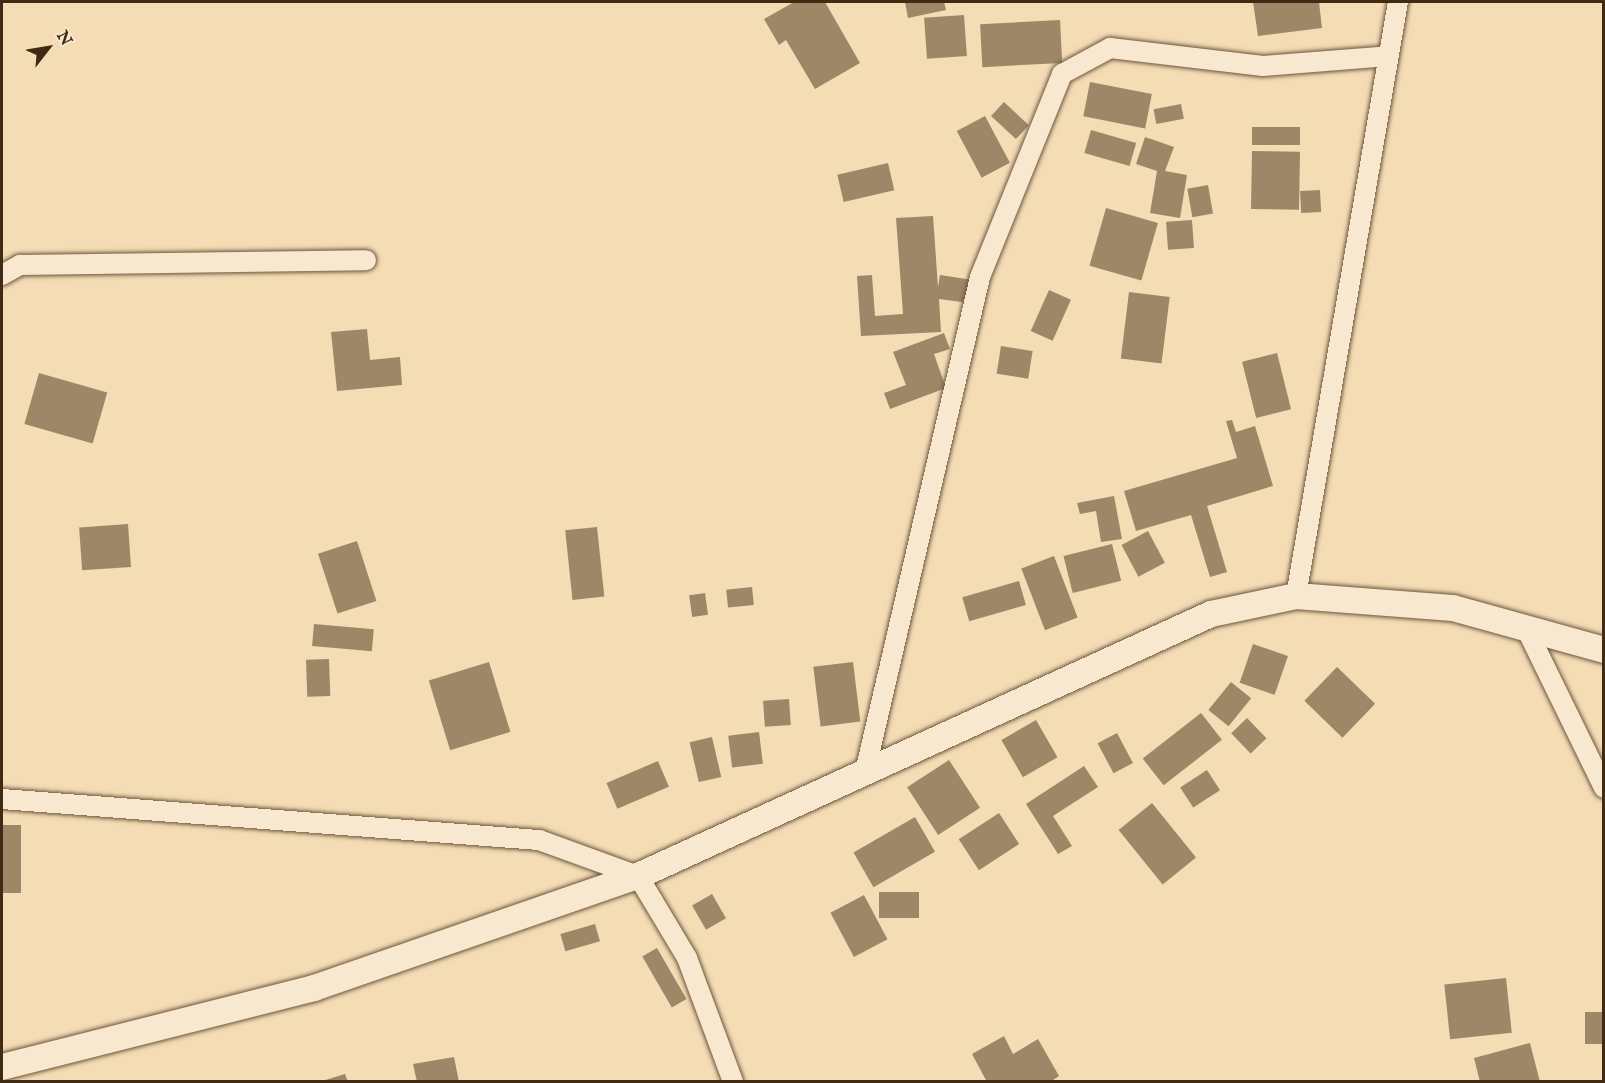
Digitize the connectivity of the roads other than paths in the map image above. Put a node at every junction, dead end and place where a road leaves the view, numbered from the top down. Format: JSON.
{"nodes":[{"id":1,"x":1398,"y":2,"type":"edge"},
{"id":2,"x":1389,"y":56,"type":"junction"},
{"id":3,"x":366,"y":260,"type":"dead end"},
{"id":4,"x":2,"y":275,"type":"edge"},
{"id":5,"x":1296,"y":596,"type":"junction"},
{"id":6,"x":1526,"y":628,"type":"junction"},
{"id":7,"x":1604,"y":650,"type":"edge"},
{"id":8,"x":866,"y":768,"type":"junction"},
{"id":9,"x":1604,"y":788,"type":"edge"},
{"id":10,"x":2,"y":799,"type":"edge"},
{"id":11,"x":638,"y":876,"type":"junction"},
{"id":12,"x":2,"y":1067,"type":"edge"},
{"id":13,"x":733,"y":1082,"type":"edge"}],
"edges":[{"from":1,"to":2,"type":"street"},
{"from":2,"to":5,"type":"street"},
{"from":2,"to":8,"type":"street"},
{"from":3,"to":4,"type":"street"},
{"from":5,"to":6,"type":"street"},
{"from":5,"to":8,"type":"street"},
{"from":6,"to":7,"type":"street"},
{"from":6,"to":9,"type":"street"},
{"from":8,"to":11,"type":"street"},
{"from":10,"to":11,"type":"street"},
{"from":11,"to":12,"type":"street"},
{"from":11,"to":13,"type":"street"}]}
